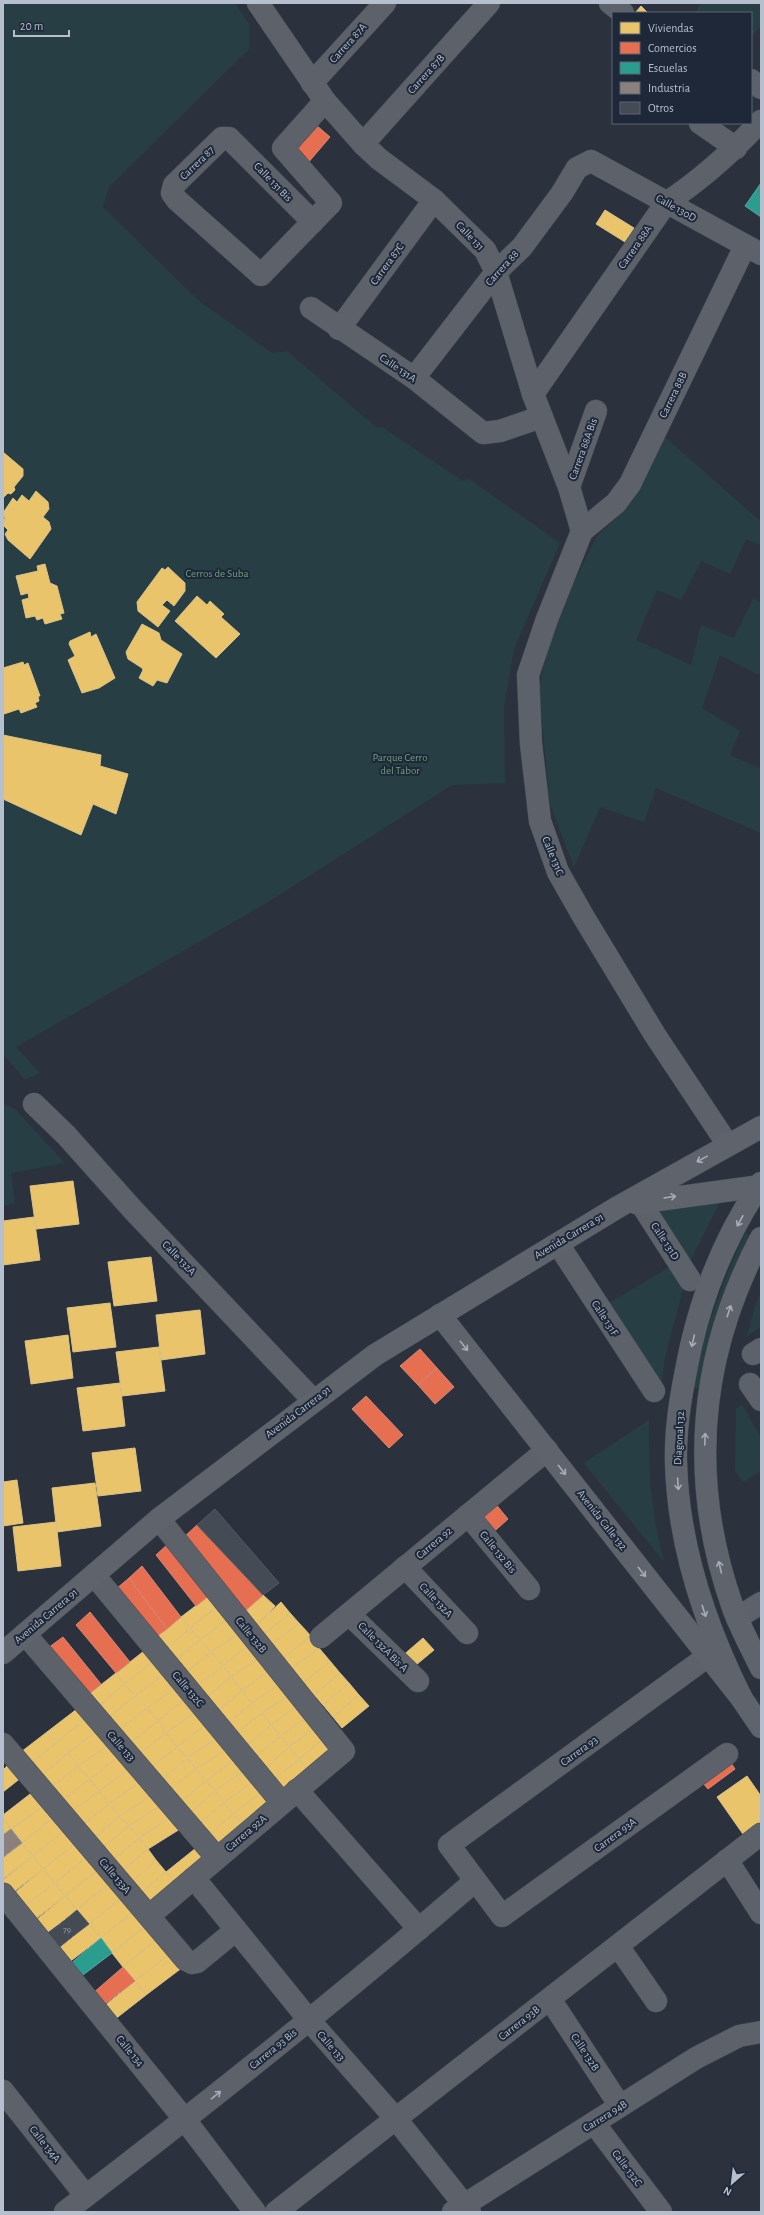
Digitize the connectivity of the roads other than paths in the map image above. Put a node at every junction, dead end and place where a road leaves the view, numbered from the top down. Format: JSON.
{"nodes":[{"id":1,"x":258,"y":3,"type":"edge"},
{"id":2,"x":385,"y":3,"type":"edge"},
{"id":3,"x":489,"y":3,"type":"edge"},
{"id":4,"x":752,"y":81,"type":"edge"},
{"id":5,"x":312,"y":83,"type":"junction"},
{"id":6,"x":761,"y":88,"type":"edge"},
{"id":7,"x":325,"y":101,"type":"junction"},
{"id":8,"x":761,"y":121,"type":"edge"},
{"id":9,"x":701,"y":124,"type":"edge"},
{"id":10,"x":234,"y":142,"type":"joint"},
{"id":11,"x":363,"y":144,"type":"junction"},
{"id":12,"x":736,"y":148,"type":"junction"},
{"id":13,"x":591,"y":161,"type":"joint"},
{"id":14,"x":434,"y":200,"type":"junction"},
{"id":15,"x":666,"y":203,"type":"junction"},
{"id":16,"x":313,"y":222,"type":"junction"},
{"id":17,"x":753,"y":250,"type":"edge"},
{"id":18,"x":496,"y":272,"type":"junction"},
{"id":19,"x":311,"y":308,"type":"dead end"},
{"id":20,"x":339,"y":329,"type":"junction"},
{"id":21,"x":414,"y":378,"type":"junction"},
{"id":22,"x":533,"y":394,"type":"junction"},
{"id":23,"x":596,"y":411,"type":"dead end"},
{"id":24,"x":541,"y":417,"type":"junction"},
{"id":25,"x":569,"y":487,"type":"junction"},
{"id":26,"x":582,"y":531,"type":"junction"},
{"id":27,"x":40,"y":1109,"type":"dead end"},
{"id":28,"x":761,"y":1127,"type":"edge"},
{"id":29,"x":728,"y":1144,"type":"junction"},
{"id":30,"x":760,"y":1185,"type":"edge"},
{"id":31,"x":640,"y":1202,"type":"junction"},
{"id":32,"x":618,"y":1207,"type":"junction"},
{"id":33,"x":761,"y":1238,"type":"edge"},
{"id":34,"x":558,"y":1244,"type":"junction"},
{"id":35,"x":690,"y":1280,"type":"dead end"},
{"id":36,"x":440,"y":1315,"type":"junction"},
{"id":37,"x":654,"y":1392,"type":"dead end"},
{"id":38,"x":313,"y":1400,"type":"junction"},
{"id":39,"x":547,"y":1450,"type":"junction"},
{"id":40,"x":468,"y":1515,"type":"junction"},
{"id":41,"x":159,"y":1519,"type":"junction"},
{"id":42,"x":405,"y":1567,"type":"junction"},
{"id":43,"x":94,"y":1575,"type":"junction"},
{"id":44,"x":528,"y":1589,"type":"dead end"},
{"id":45,"x":761,"y":1603,"type":"edge"},
{"id":46,"x":349,"y":1614,"type":"junction"},
{"id":47,"x":737,"y":1618,"type":"junction"},
{"id":48,"x":467,"y":1633,"type":"dead end"},
{"id":49,"x":25,"y":1634,"type":"junction"},
{"id":50,"x":321,"y":1636,"type":"dead end"},
{"id":51,"x":3,"y":1653,"type":"edge"},
{"id":52,"x":708,"y":1656,"type":"junction"},
{"id":53,"x":761,"y":1668,"type":"edge"},
{"id":54,"x":418,"y":1681,"type":"dead end"},
{"id":55,"x":742,"y":1699,"type":"junction"},
{"id":56,"x":761,"y":1727,"type":"edge"},
{"id":57,"x":3,"y":1744,"type":"edge"},
{"id":58,"x":344,"y":1751,"type":"joint"},
{"id":59,"x":728,"y":1754,"type":"dead end"},
{"id":60,"x":290,"y":1797,"type":"junction"},
{"id":61,"x":761,"y":1834,"type":"edge"},
{"id":62,"x":217,"y":1858,"type":"junction"},
{"id":63,"x":727,"y":1860,"type":"junction"},
{"id":64,"x":194,"y":1878,"type":"junction"},
{"id":65,"x":475,"y":1881,"type":"junction"},
{"id":66,"x":3,"y":1894,"type":"edge"},
{"id":67,"x":761,"y":1913,"type":"edge"},
{"id":68,"x":148,"y":1916,"type":"junction"},
{"id":69,"x":419,"y":1929,"type":"junction"},
{"id":70,"x":236,"y":1930,"type":"junction"},
{"id":71,"x":618,"y":1946,"type":"junction"},
{"id":72,"x":550,"y":1999,"type":"junction"},
{"id":73,"x":656,"y":2001,"type":"dead end"},
{"id":74,"x":309,"y":2020,"type":"junction"},
{"id":75,"x":761,"y":2032,"type":"edge"},
{"id":76,"x":3,"y":2091,"type":"edge"},
{"id":77,"x":620,"y":2106,"type":"junction"},
{"id":78,"x":396,"y":2119,"type":"junction"},
{"id":79,"x":186,"y":2120,"type":"junction"},
{"id":80,"x":594,"y":2123,"type":"junction"},
{"id":81,"x":86,"y":2196,"type":"junction"},
{"id":82,"x":463,"y":2210,"type":"edge"},
{"id":83,"x":65,"y":2212,"type":"edge"},
{"id":84,"x":255,"y":2212,"type":"edge"},
{"id":85,"x":276,"y":2212,"type":"edge"},
{"id":86,"x":661,"y":2212,"type":"edge"}],
"edges":[{"from":1,"to":5,"type":"street","name":"Calle 131"},
{"from":2,"to":5,"type":"street","name":"Carrera 87A"},
{"from":3,"to":11,"type":"street","name":"Carrera 87B"},
{"from":4,"to":6,"type":"street"},
{"from":5,"to":7,"type":"street","name":"Calle 131"},
{"from":7,"to":11,"type":"street","name":"Calle 131"},
{"from":7,"to":16,"type":"street"},
{"from":8,"to":12,"type":"street","name":"Carrera 88A"},
{"from":9,"to":12,"type":"street"},
{"from":10,"to":16,"type":"street","name":"Calle 131 Bis"},
{"from":10,"to":16,"type":"street","name":"Carrera 87"},
{"from":11,"to":14,"type":"street","name":"Calle 131"},
{"from":12,"to":15,"type":"street","name":"Carrera 88A"},
{"from":13,"to":15,"type":"street","name":"Calle 130D"},
{"from":13,"to":18,"type":"street","name":"Carrera 88"},
{"from":14,"to":18,"type":"street","name":"Calle 131"},
{"from":14,"to":20,"type":"street","name":"Carrera 87C"},
{"from":15,"to":17,"type":"street","name":"Calle 130D"},
{"from":15,"to":22,"type":"street","name":"Carrera 88A"},
{"from":17,"to":26,"type":"street","name":"Carrera 88B"},
{"from":18,"to":21,"type":"street","name":"Carrera 88"},
{"from":18,"to":22,"type":"street","name":"Calle 131"},
{"from":19,"to":20,"type":"street","name":"Calle 131A"},
{"from":20,"to":21,"type":"street","name":"Calle 131A"},
{"from":21,"to":24,"type":"street","name":"Calle 131A"},
{"from":22,"to":24,"type":"street","name":"Calle 131"},
{"from":23,"to":25,"type":"street","name":"Carrera 88A Bis"},
{"from":24,"to":25,"type":"street","name":"Calle 131"},
{"from":25,"to":26,"type":"street","name":"Calle 131"},
{"from":26,"to":29,"type":"street","name":"Calle 131C"},
{"from":27,"to":38,"type":"street","name":"Calle 132A"},
{"from":28,"to":29,"type":"main road","name":"Avenida Carrera 91"},
{"from":29,"to":32,"type":"main road","name":"Avenida Carrera 91","one_way":true},
{"from":31,"to":30,"type":"main road","name":"Avenida Carrera 91","one_way":true},
{"from":30,"to":55,"type":"main road","name":"Diagonal 132","one_way":true},
{"from":31,"to":32,"type":"main road","name":"Avenida Carrera 91"},
{"from":31,"to":35,"type":"street","name":"Calle 131D"},
{"from":32,"to":34,"type":"main road","name":"Avenida Carrera 91"},
{"from":47,"to":33,"type":"main road","one_way":true},
{"from":34,"to":36,"type":"main road","name":"Avenida Carrera 91"},
{"from":34,"to":37,"type":"street","name":"Calle 131F"},
{"from":36,"to":38,"type":"main road","name":"Avenida Carrera 91"},
{"from":36,"to":39,"type":"main road","name":"Avenida Calle 132","one_way":true},
{"from":38,"to":41,"type":"main road","name":"Avenida Carrera 91"},
{"from":39,"to":40,"type":"street","name":"Carrera 92"},
{"from":39,"to":52,"type":"main road","name":"Avenida Calle 132","one_way":true},
{"from":40,"to":42,"type":"street","name":"Carrera 92"},
{"from":40,"to":44,"type":"street","name":"Calle 132 Bis"},
{"from":41,"to":43,"type":"main road","name":"Avenida Carrera 91"},
{"from":41,"to":58,"type":"street","name":"Calle 132B"},
{"from":42,"to":46,"type":"street","name":"Carrera 92"},
{"from":42,"to":48,"type":"street","name":"Calle 132A"},
{"from":43,"to":49,"type":"main road","name":"Avenida Carrera 91"},
{"from":43,"to":60,"type":"street","name":"Calle 132C"},
{"from":45,"to":47,"type":"street"},
{"from":46,"to":50,"type":"street","name":"Carrera 92"},
{"from":46,"to":54,"type":"street","name":"Calle 132A Bis A"},
{"from":47,"to":53,"type":"main road"},
{"from":49,"to":51,"type":"main road","name":"Avenida Carrera 91"},
{"from":49,"to":62,"type":"street","name":"Calle 133"},
{"from":52,"to":55,"type":"main road","name":"Avenida Calle 132"},
{"from":52,"to":65,"type":"street","name":"Carrera 93"},
{"from":55,"to":56,"type":"main road","name":"Avenida Calle 132"},
{"from":57,"to":68,"type":"street","name":"Calle 133A"},
{"from":58,"to":60,"type":"street","name":"Carrera 92A"},
{"from":59,"to":65,"type":"street","name":"Carrera 93A"},
{"from":60,"to":62,"type":"street","name":"Carrera 92A"},
{"from":60,"to":69,"type":"street","name":"Calle 132C"},
{"from":61,"to":63,"type":"street","name":"Carrera 93B"},
{"from":62,"to":64,"type":"street","name":"Carrera 92A"},
{"from":63,"to":67,"type":"street"},
{"from":63,"to":71,"type":"street","name":"Carrera 93B"},
{"from":64,"to":68,"type":"street","name":"Carrera 92A"},
{"from":64,"to":70,"type":"street","name":"Calle 133"},
{"from":65,"to":69,"type":"street","name":"Carrera 93 Bis"},
{"from":66,"to":79,"type":"street","name":"Calle 134"},
{"from":68,"to":70,"type":"street","name":"Calle 133A"},
{"from":69,"to":74,"type":"street","name":"Carrera 93 Bis"},
{"from":70,"to":74,"type":"street","name":"Calle 133"},
{"from":71,"to":72,"type":"street","name":"Carrera 93B"},
{"from":71,"to":73,"type":"street"},
{"from":72,"to":77,"type":"street","name":"Calle 132B"},
{"from":72,"to":78,"type":"street","name":"Carrera 93B"},
{"from":74,"to":78,"type":"street","name":"Calle 133"},
{"from":79,"to":74,"type":"street","name":"Carrera 93 Bis","one_way":true},
{"from":75,"to":77,"type":"street","name":"Carrera 94B"},
{"from":76,"to":81,"type":"street","name":"Calle 134A"},
{"from":77,"to":80,"type":"street","name":"Carrera 94B"},
{"from":78,"to":82,"type":"street","name":"Calle 133"},
{"from":78,"to":85,"type":"street","name":"Carrera 93B"},
{"from":79,"to":81,"type":"street","name":"Carrera 93 Bis"},
{"from":79,"to":84,"type":"street","name":"Calle 134"},
{"from":80,"to":82,"type":"street","name":"Carrera 94B"},
{"from":80,"to":86,"type":"street","name":"Calle 132C"},
{"from":81,"to":83,"type":"street","name":"Carrera 93 Bis"}]}
